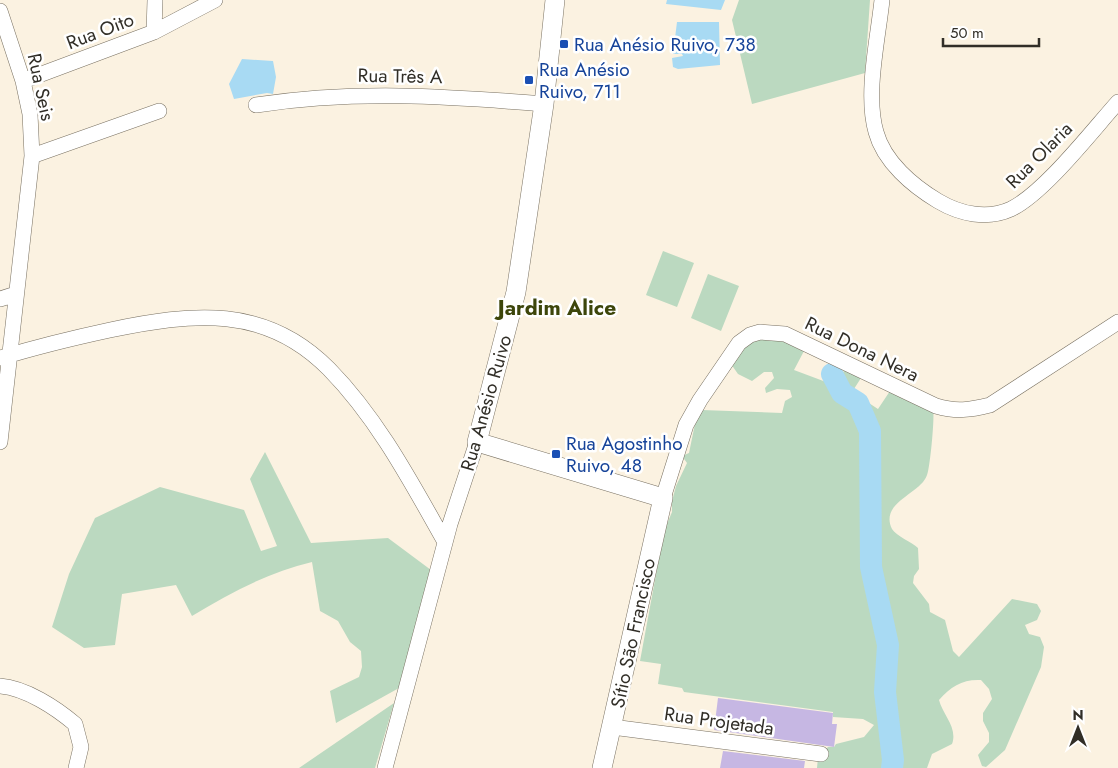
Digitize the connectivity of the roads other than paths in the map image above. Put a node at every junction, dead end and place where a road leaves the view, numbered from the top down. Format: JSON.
{"nodes":[{"id":1,"x":155,"y":0,"type":"edge"},
{"id":2,"x":215,"y":0,"type":"edge"},
{"id":3,"x":555,"y":0,"type":"edge"},
{"id":4,"x":882,"y":0,"type":"edge"},
{"id":5,"x":0,"y":11,"type":"edge"},
{"id":6,"x":154,"y":32,"type":"junction"},
{"id":7,"x":23,"y":81,"type":"junction"},
{"id":8,"x":1118,"y":102,"type":"edge"},
{"id":9,"x":544,"y":104,"type":"junction"},
{"id":10,"x":256,"y":105,"type":"dead end"},
{"id":11,"x":159,"y":110,"type":"dead end"},
{"id":12,"x":32,"y":156,"type":"junction"},
{"id":13,"x":16,"y":294,"type":"junction"},
{"id":14,"x":0,"y":299,"type":"edge"},
{"id":15,"x":1118,"y":322,"type":"edge"},
{"id":16,"x":6,"y":356,"type":"edge"},
{"id":17,"x":2,"y":408,"type":"edge"},
{"id":18,"x":0,"y":442,"type":"edge"},
{"id":19,"x":477,"y":442,"type":"junction"},
{"id":20,"x":663,"y":498,"type":"junction"},
{"id":21,"x":445,"y":542,"type":"junction"},
{"id":22,"x":0,"y":686,"type":"edge"},
{"id":23,"x":612,"y":726,"type":"junction"},
{"id":24,"x":821,"y":754,"type":"dead end"},
{"id":25,"x":76,"y":768,"type":"edge"},
{"id":26,"x":385,"y":768,"type":"edge"},
{"id":27,"x":602,"y":768,"type":"edge"}],
"edges":[{"from":1,"to":6,"type":"street"},
{"from":2,"to":6,"type":"street","name":"Rua Oito"},
{"from":3,"to":9,"type":"street","name":"Rua Anésio Ruivo"},
{"from":4,"to":8,"type":"street","name":"Rua Olaria"},
{"from":5,"to":7,"type":"street","name":"Rua Seis"},
{"from":6,"to":7,"type":"street","name":"Rua Oito"},
{"from":7,"to":12,"type":"street","name":"Rua Seis"},
{"from":9,"to":10,"type":"street","name":"Rua Três A"},
{"from":9,"to":19,"type":"street","name":"Rua Anésio Ruivo"},
{"from":11,"to":12,"type":"street"},
{"from":12,"to":13,"type":"street","name":"Rua Seis"},
{"from":13,"to":14,"type":"street"},
{"from":13,"to":16,"type":"street","name":"Rua Seis"},
{"from":15,"to":20,"type":"street","name":"Rua Dona Nera"},
{"from":16,"to":17,"type":"street","name":"Rua Seis"},
{"from":16,"to":21,"type":"street"},
{"from":17,"to":18,"type":"street","name":"Rua Seis"},
{"from":19,"to":20,"type":"street"},
{"from":19,"to":21,"type":"street","name":"Rua Anésio Ruivo"},
{"from":20,"to":23,"type":"street","name":"Sítio São Francisco"},
{"from":21,"to":26,"type":"street","name":"Rua Anésio Ruivo"},
{"from":22,"to":25,"type":"street"},
{"from":23,"to":24,"type":"street","name":"Rua Projetada"},
{"from":23,"to":27,"type":"street","name":"Sítio São Francisco"}]}
